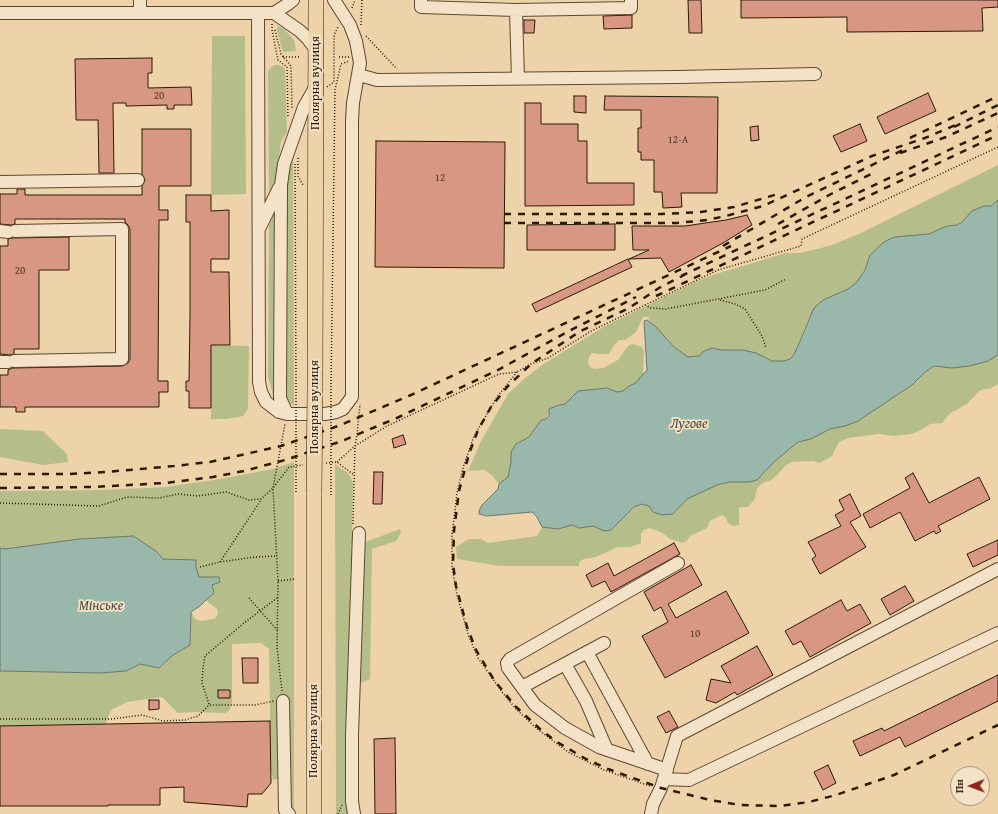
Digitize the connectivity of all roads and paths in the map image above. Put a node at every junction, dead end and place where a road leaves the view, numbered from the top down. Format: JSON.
{"nodes":[{"id":1,"x":140,"y":0,"type":"edge"},
{"id":2,"x":292,"y":0,"type":"edge"},
{"id":3,"x":316,"y":0,"type":"edge"},
{"id":4,"x":334,"y":0,"type":"edge"},
{"id":5,"x":355,"y":0,"type":"edge"},
{"id":6,"x":362,"y":0,"type":"edge"},
{"id":7,"x":422,"y":0,"type":"edge"},
{"id":8,"x":631,"y":0,"type":"edge"},
{"id":9,"x":516,"y":10,"type":"junction"},
{"id":10,"x":0,"y":13,"type":"edge"},
{"id":11,"x":140,"y":13,"type":"junction"},
{"id":12,"x":258,"y":13,"type":"junction"},
{"id":13,"x":273,"y":13,"type":"junction"},
{"id":14,"x":346,"y":17,"type":"junction"},
{"id":15,"x":275,"y":30,"type":"dead end"},
{"id":16,"x":361,"y":31,"type":"dead end"},
{"id":17,"x":366,"y":36,"type":"dead end"},
{"id":18,"x":316,"y":50,"type":"junction"},
{"id":19,"x":283,"y":57,"type":"junction"},
{"id":20,"x":299,"y":57,"type":"dead end"},
{"id":21,"x":339,"y":57,"type":"dead end"},
{"id":22,"x":397,"y":69,"type":"dead end"},
{"id":23,"x":358,"y":74,"type":"junction"},
{"id":24,"x":815,"y":74,"type":"dead end"},
{"id":25,"x":518,"y":79,"type":"junction"},
{"id":26,"x":316,"y":91,"type":"junction"},
{"id":27,"x":292,"y":113,"type":"dead end"},
{"id":28,"x":294,"y":135,"type":"junction"},
{"id":29,"x":998,"y":147,"type":"edge"},
{"id":30,"x":138,"y":180,"type":"dead end"},
{"id":31,"x":0,"y":182,"type":"edge"},
{"id":32,"x":281,"y":185,"type":"junction"},
{"id":33,"x":305,"y":190,"type":"dead end"},
{"id":34,"x":258,"y":229,"type":"junction"},
{"id":35,"x":8,"y":232,"type":"edge"},
{"id":36,"x":786,"y":279,"type":"dead end"},
{"id":37,"x":280,"y":288,"type":"junction"},
{"id":38,"x":718,"y":300,"type":"junction"},
{"id":39,"x":259,"y":304,"type":"junction"},
{"id":40,"x":645,"y":305,"type":"junction"},
{"id":41,"x":766,"y":348,"type":"dead end"},
{"id":42,"x":7,"y":362,"type":"edge"},
{"id":43,"x":517,"y":372,"type":"junction"},
{"id":44,"x":356,"y":399,"type":"junction"},
{"id":45,"x":286,"y":414,"type":"junction"},
{"id":46,"x":355,"y":446,"type":"junction"},
{"id":47,"x":337,"y":462,"type":"dead end"},
{"id":48,"x":273,"y":488,"type":"junction"},
{"id":49,"x":296,"y":494,"type":"dead end"},
{"id":50,"x":331,"y":495,"type":"dead end"},
{"id":51,"x":261,"y":500,"type":"junction"},
{"id":52,"x":0,"y":503,"type":"edge"},
{"id":53,"x":356,"y":529,"type":"joint"},
{"id":54,"x":277,"y":556,"type":"junction"},
{"id":55,"x":220,"y":562,"type":"junction"},
{"id":56,"x":678,"y":563,"type":"dead end"},
{"id":57,"x":200,"y":567,"type":"dead end"},
{"id":58,"x":998,"y":569,"type":"edge"},
{"id":59,"x":296,"y":579,"type":"dead end"},
{"id":60,"x":278,"y":581,"type":"junction"},
{"id":61,"x":249,"y":598,"type":"dead end"},
{"id":62,"x":277,"y":598,"type":"junction"},
{"id":63,"x":261,"y":611,"type":"junction"},
{"id":64,"x":277,"y":630,"type":"junction"},
{"id":65,"x":998,"y":633,"type":"edge"},
{"id":66,"x":604,"y":642,"type":"dead end"},
{"id":67,"x":587,"y":652,"type":"junction"},
{"id":68,"x":565,"y":664,"type":"junction"},
{"id":69,"x":522,"y":687,"type":"junction"},
{"id":70,"x":282,"y":698,"type":"junction"},
{"id":71,"x":209,"y":705,"type":"junction"},
{"id":72,"x":0,"y":719,"type":"edge"},
{"id":73,"x":607,"y":750,"type":"junction"},
{"id":74,"x":648,"y":764,"type":"junction"},
{"id":75,"x":664,"y":780,"type":"junction"},
{"id":76,"x":289,"y":814,"type":"edge"},
{"id":77,"x":314,"y":814,"type":"edge"},
{"id":78,"x":354,"y":814,"type":"edge"},
{"id":79,"x":651,"y":814,"type":"edge"}],
"edges":[{"from":1,"to":11,"type":"street"},
{"from":2,"to":13,"type":"street"},
{"from":3,"to":18,"type":"main road","name":"Полярна вулиця"},
{"from":4,"to":14,"type":"street"},
{"from":5,"to":14,"type":"path"},
{"from":6,"to":16,"type":"path"},
{"from":7,"to":9,"type":"street"},
{"from":8,"to":9,"type":"street"},
{"from":9,"to":25,"type":"street"},
{"from":10,"to":11,"type":"street"},
{"from":11,"to":12,"type":"street"},
{"from":12,"to":13,"type":"street"},
{"from":12,"to":34,"type":"street"},
{"from":13,"to":18,"type":"street"},
{"from":13,"to":28,"type":"path"},
{"from":14,"to":23,"type":"street"},
{"from":14,"to":26,"type":"path"},
{"from":15,"to":19,"type":"path"},
{"from":17,"to":22,"type":"path"},
{"from":18,"to":26,"type":"main road","name":"Полярна вулиця"},
{"from":19,"to":20,"type":"path"},
{"from":19,"to":27,"type":"path"},
{"from":21,"to":50,"type":"path","bridge":true},
{"from":23,"to":25,"type":"street"},
{"from":23,"to":44,"type":"street"},
{"from":24,"to":25,"type":"street"},
{"from":26,"to":28,"type":"street"},
{"from":26,"to":77,"type":"main road","name":"Полярна вулиця","bridge":true},
{"from":28,"to":32,"type":"street"},
{"from":29,"to":40,"type":"path"},
{"from":30,"to":31,"type":"street"},
{"from":32,"to":34,"type":"street"},
{"from":32,"to":37,"type":"street"},
{"from":33,"to":49,"type":"path","bridge":true},
{"from":34,"to":39,"type":"street"},
{"from":35,"to":42,"type":"street"},
{"from":36,"to":38,"type":"path"},
{"from":37,"to":39,"type":"street"},
{"from":37,"to":45,"type":"street"},
{"from":38,"to":40,"type":"path"},
{"from":38,"to":41,"type":"path"},
{"from":39,"to":45,"type":"street"},
{"from":40,"to":43,"type":"path"},
{"from":43,"to":46,"type":"path"},
{"from":43,"to":75,"type":"path"},
{"from":44,"to":45,"type":"street"},
{"from":44,"to":46,"type":"path"},
{"from":45,"to":48,"type":"path"},
{"from":46,"to":47,"type":"path"},
{"from":46,"to":53,"type":"path"},
{"from":48,"to":51,"type":"path"},
{"from":48,"to":54,"type":"path"},
{"from":51,"to":52,"type":"path"},
{"from":51,"to":55,"type":"path"},
{"from":53,"to":78,"type":"street"},
{"from":54,"to":55,"type":"path"},
{"from":54,"to":60,"type":"path"},
{"from":55,"to":57,"type":"path"},
{"from":56,"to":69,"type":"street"},
{"from":58,"to":75,"type":"street"},
{"from":59,"to":60,"type":"path"},
{"from":60,"to":62,"type":"path"},
{"from":61,"to":63,"type":"path"},
{"from":62,"to":63,"type":"path"},
{"from":62,"to":64,"type":"path"},
{"from":63,"to":64,"type":"path"},
{"from":63,"to":71,"type":"path"},
{"from":64,"to":70,"type":"path"},
{"from":65,"to":75,"type":"street"},
{"from":66,"to":67,"type":"street"},
{"from":67,"to":68,"type":"street"},
{"from":67,"to":74,"type":"street"},
{"from":68,"to":69,"type":"street"},
{"from":68,"to":73,"type":"street"},
{"from":69,"to":73,"type":"street"},
{"from":70,"to":71,"type":"path"},
{"from":70,"to":76,"type":"street"},
{"from":71,"to":72,"type":"path"},
{"from":73,"to":74,"type":"street"},
{"from":74,"to":75,"type":"street"},
{"from":75,"to":79,"type":"street"}]}
